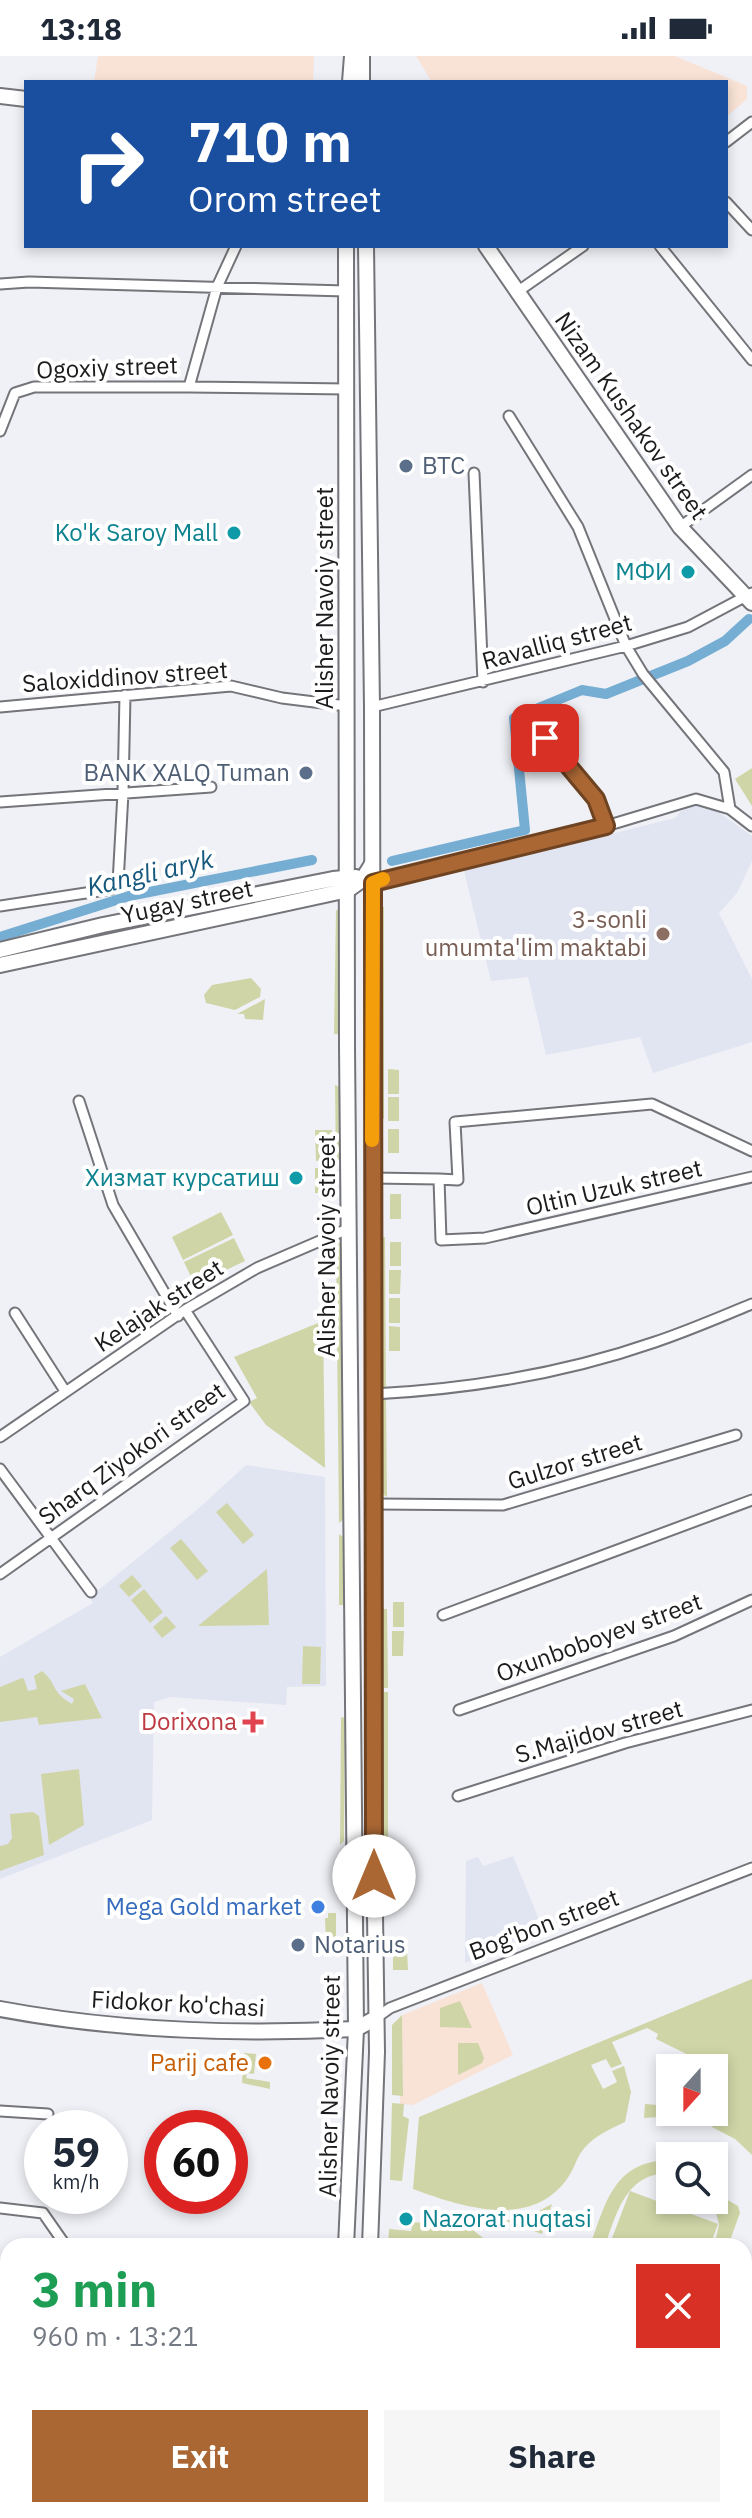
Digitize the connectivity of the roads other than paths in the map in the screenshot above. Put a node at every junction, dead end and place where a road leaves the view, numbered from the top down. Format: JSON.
{"nodes":[{"id":1,"x":352,"y":56,"type":"edge"},
{"id":2,"x":362,"y":56,"type":"edge"},
{"id":3,"x":350,"y":80,"type":"edge"},
{"id":4,"x":362,"y":80,"type":"edge"},
{"id":5,"x":752,"y":122,"type":"edge"},
{"id":6,"x":728,"y":140,"type":"edge"},
{"id":7,"x":728,"y":204,"type":"edge"},
{"id":8,"x":752,"y":230,"type":"edge"},
{"id":9,"x":235,"y":248,"type":"edge"},
{"id":10,"x":346,"y":248,"type":"edge"},
{"id":11,"x":366,"y":248,"type":"edge"},
{"id":12,"x":487,"y":248,"type":"edge"},
{"id":13,"x":580,"y":248,"type":"edge"},
{"id":14,"x":662,"y":248,"type":"edge"},
{"id":15,"x":0,"y":284,"type":"edge"},
{"id":16,"x":217,"y":287,"type":"junction"},
{"id":17,"x":346,"y":291,"type":"junction"},
{"id":18,"x":517,"y":292,"type":"junction"},
{"id":19,"x":752,"y":360,"type":"edge"},
{"id":20,"x":189,"y":387,"type":"junction"},
{"id":21,"x":346,"y":389,"type":"junction"},
{"id":22,"x":509,"y":416,"type":"dead end"},
{"id":23,"x":0,"y":431,"type":"edge"},
{"id":24,"x":474,"y":473,"type":"dead end"},
{"id":25,"x":752,"y":475,"type":"edge"},
{"id":26,"x":680,"y":527,"type":"junction"},
{"id":27,"x":371,"y":576,"type":"junction"},
{"id":28,"x":346,"y":577,"type":"junction"},
{"id":29,"x":750,"y":598,"type":"edge"},
{"id":30,"x":626,"y":646,"type":"junction"},
{"id":31,"x":483,"y":682,"type":"junction"},
{"id":32,"x":125,"y":695,"type":"junction"},
{"id":33,"x":347,"y":706,"type":"junction"},
{"id":34,"x":0,"y":707,"type":"edge"},
{"id":35,"x":372,"y":707,"type":"junction"},
{"id":36,"x":528,"y":718,"type":"dead end"},
{"id":37,"x":211,"y":787,"type":"dead end"},
{"id":38,"x":123,"y":793,"type":"junction"},
{"id":39,"x":0,"y":802,"type":"edge"},
{"id":40,"x":730,"y":809,"type":"junction"},
{"id":41,"x":606,"y":826,"type":"junction"},
{"id":42,"x":752,"y":826,"type":"edge"},
{"id":43,"x":357,"y":883,"type":"junction"},
{"id":44,"x":0,"y":906,"type":"edge"},
{"id":45,"x":0,"y":950,"type":"edge"},
{"id":46,"x":0,"y":965,"type":"edge"},
{"id":47,"x":79,"y":1101,"type":"dead end"},
{"id":48,"x":752,"y":1151,"type":"edge"},
{"id":49,"x":752,"y":1177,"type":"edge"},
{"id":50,"x":372,"y":1178,"type":"junction"},
{"id":51,"x":439,"y":1179,"type":"junction"},
{"id":52,"x":350,"y":1228,"type":"junction"},
{"id":53,"x":752,"y":1304,"type":"edge"},
{"id":54,"x":15,"y":1313,"type":"dead end"},
{"id":55,"x":181,"y":1313,"type":"junction"},
{"id":56,"x":65,"y":1391,"type":"junction"},
{"id":57,"x":374,"y":1394,"type":"junction"},
{"id":58,"x":736,"y":1435,"type":"dead end"},
{"id":59,"x":0,"y":1437,"type":"edge"},
{"id":60,"x":0,"y":1469,"type":"edge"},
{"id":61,"x":752,"y":1500,"type":"edge"},
{"id":62,"x":375,"y":1504,"type":"junction"},
{"id":63,"x":51,"y":1539,"type":"junction"},
{"id":64,"x":351,"y":1569,"type":"junction"},
{"id":65,"x":374,"y":1569,"type":"junction"},
{"id":66,"x":0,"y":1574,"type":"edge"},
{"id":67,"x":91,"y":1592,"type":"dead end"},
{"id":68,"x":752,"y":1600,"type":"edge"},
{"id":69,"x":443,"y":1615,"type":"dead end"},
{"id":70,"x":459,"y":1710,"type":"dead end"},
{"id":71,"x":752,"y":1710,"type":"edge"},
{"id":72,"x":458,"y":1796,"type":"dead end"},
{"id":73,"x":752,"y":1868,"type":"edge"},
{"id":74,"x":0,"y":2009,"type":"edge"},
{"id":75,"x":376,"y":2018,"type":"junction"},
{"id":76,"x":356,"y":2029,"type":"junction"},
{"id":77,"x":0,"y":2111,"type":"edge"},
{"id":78,"x":24,"y":2112,"type":"edge"},
{"id":79,"x":0,"y":2208,"type":"edge"},
{"id":80,"x":60,"y":2238,"type":"edge"},
{"id":81,"x":346,"y":2238,"type":"edge"},
{"id":82,"x":371,"y":2238,"type":"edge"}],
"edges":[{"from":1,"to":3,"type":"main road"},
{"from":2,"to":4,"type":"main road"},
{"from":5,"to":6,"type":"street"},
{"from":7,"to":8,"type":"street"},
{"from":9,"to":16,"type":"street","name":"Ogoxiy street"},
{"from":10,"to":17,"type":"main road","name":"Alisher Navoiy street"},
{"from":11,"to":27,"type":"main road","name":"Alisher Navoiy street"},
{"from":12,"to":18,"type":"main road","name":"Nizam Kushakov street"},
{"from":13,"to":18,"type":"street"},
{"from":14,"to":19,"type":"street"},
{"from":15,"to":16,"type":"street"},
{"from":16,"to":17,"type":"street"},
{"from":16,"to":20,"type":"street","name":"Ogoxiy street"},
{"from":17,"to":21,"type":"main road","name":"Alisher Navoiy street"},
{"from":18,"to":26,"type":"main road","name":"Nizam Kushakov street"},
{"from":20,"to":21,"type":"street"},
{"from":20,"to":23,"type":"street","name":"Ogoxiy street"},
{"from":21,"to":28,"type":"main road","name":"Alisher Navoiy street"},
{"from":22,"to":30,"type":"street"},
{"from":24,"to":31,"type":"street"},
{"from":25,"to":26,"type":"street"},
{"from":26,"to":29,"type":"main road","name":"Nizam Kushakov street"},
{"from":27,"to":28,"type":"main road"},
{"from":27,"to":35,"type":"main road","name":"Alisher Navoiy street"},
{"from":28,"to":33,"type":"main road","name":"Alisher Navoiy street"},
{"from":29,"to":30,"type":"street","name":"Ravalliq street"},
{"from":30,"to":31,"type":"street","name":"Ravalliq street"},
{"from":30,"to":40,"type":"street"},
{"from":31,"to":35,"type":"street","name":"Ravalliq street"},
{"from":32,"to":33,"type":"street","name":"Saloxiddinov street"},
{"from":32,"to":34,"type":"street","name":"Saloxiddinov street"},
{"from":32,"to":38,"type":"street"},
{"from":33,"to":43,"type":"main road","name":"Alisher Navoiy street"},
{"from":35,"to":43,"type":"main road","name":"Alisher Navoiy street"},
{"from":36,"to":41,"type":"street"},
{"from":37,"to":38,"type":"street"},
{"from":38,"to":39,"type":"street"},
{"from":38,"to":44,"type":"street"},
{"from":40,"to":41,"type":"street"},
{"from":40,"to":42,"type":"street"},
{"from":41,"to":43,"type":"street"},
{"from":43,"to":45,"type":"main road","name":"Yugay street"},
{"from":43,"to":46,"type":"main road","name":"Yugay street"},
{"from":43,"to":50,"type":"main road","name":"Alisher Navoiy street"},
{"from":43,"to":52,"type":"main road","name":"Alisher Navoiy street"},
{"from":47,"to":55,"type":"street"},
{"from":48,"to":51,"type":"street"},
{"from":49,"to":51,"type":"street","name":"Oltin Uzuk street"},
{"from":50,"to":51,"type":"street"},
{"from":50,"to":57,"type":"main road","name":"Alisher Navoiy street"},
{"from":52,"to":55,"type":"street","name":"Kelajak street"},
{"from":52,"to":64,"type":"main road","name":"Alisher Navoiy street"},
{"from":53,"to":57,"type":"street"},
{"from":54,"to":56,"type":"street"},
{"from":55,"to":56,"type":"street","name":"Kelajak street"},
{"from":55,"to":63,"type":"street","name":"Sharq Ziyokori street"},
{"from":56,"to":59,"type":"street","name":"Kelajak street"},
{"from":57,"to":62,"type":"main road","name":"Alisher Navoiy street"},
{"from":58,"to":62,"type":"street","name":"Gulzor street"},
{"from":60,"to":63,"type":"street"},
{"from":61,"to":69,"type":"street"},
{"from":62,"to":65,"type":"main road","name":"Alisher Navoiy street"},
{"from":63,"to":66,"type":"street","name":"Sharq Ziyokori street"},
{"from":63,"to":67,"type":"street"},
{"from":64,"to":65,"type":"main road"},
{"from":64,"to":76,"type":"main road","name":"Alisher Navoiy street"},
{"from":65,"to":75,"type":"main road","name":"Alisher Navoiy street"},
{"from":68,"to":70,"type":"street","name":"Oxunboboyev street"},
{"from":71,"to":72,"type":"street","name":"S.Majidov street"},
{"from":73,"to":75,"type":"street","name":"Bog'bon street"},
{"from":74,"to":76,"type":"main road","name":"Fidokor ko'chasi"},
{"from":75,"to":76,"type":"main road","name":"Bog'bon street"},
{"from":75,"to":82,"type":"main road","name":"Alisher Navoiy street"},
{"from":76,"to":81,"type":"main road","name":"Alisher Navoiy street"},
{"from":77,"to":78,"type":"street"},
{"from":79,"to":80,"type":"street"}]}
